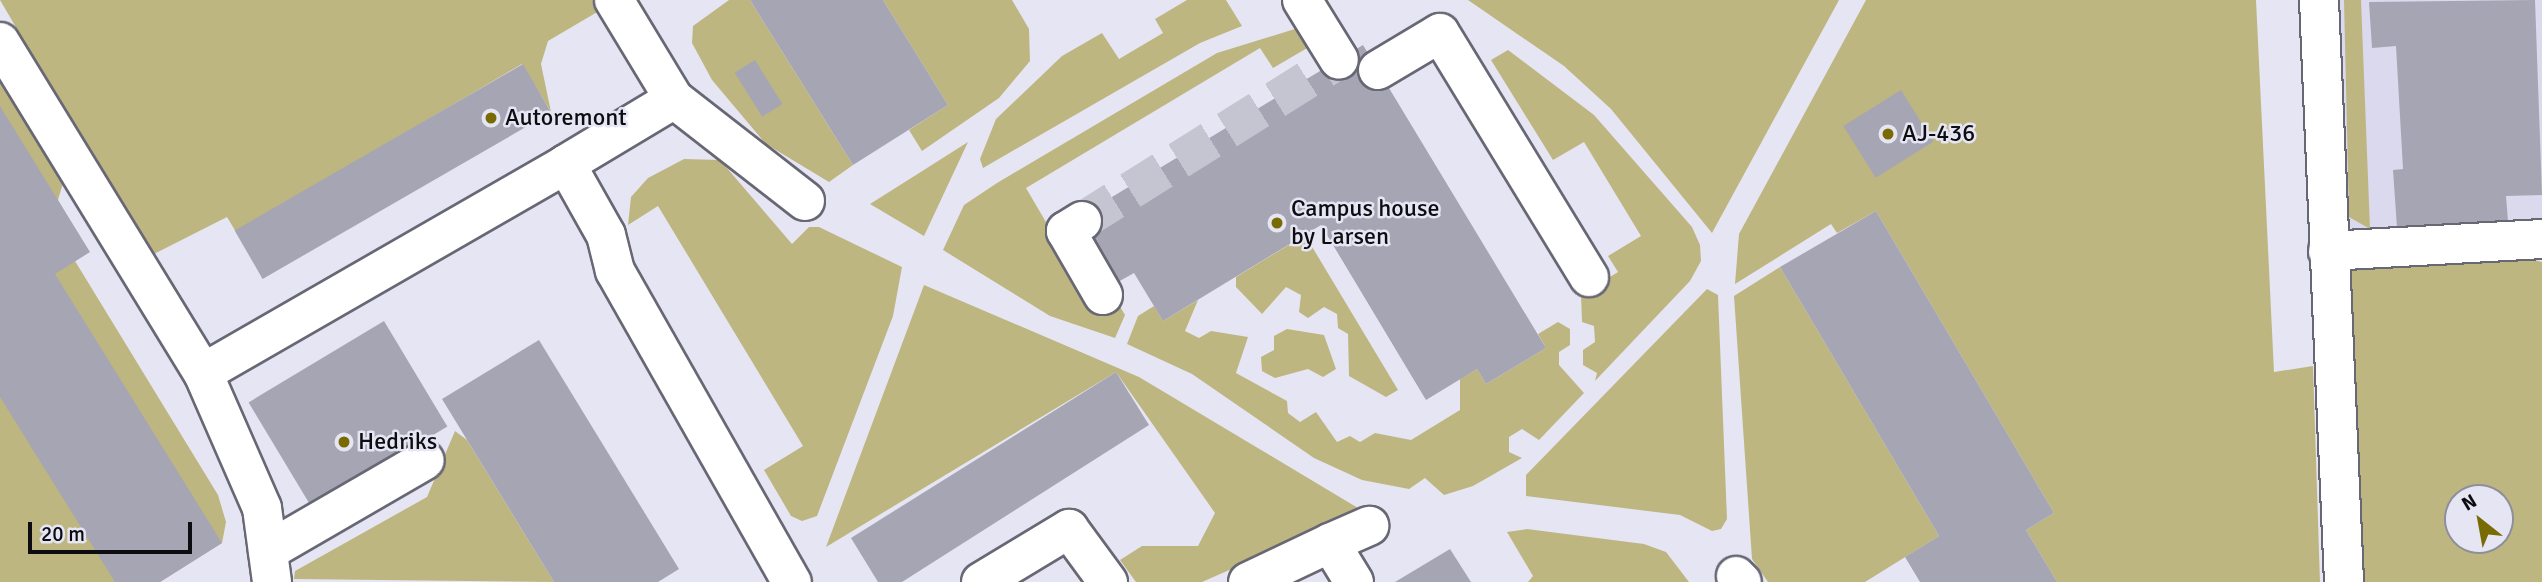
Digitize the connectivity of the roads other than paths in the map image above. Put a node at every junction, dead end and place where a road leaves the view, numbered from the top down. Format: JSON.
{"nodes":[{"id":1,"x":614,"y":0,"type":"edge"},
{"id":2,"x":1302,"y":0,"type":"edge"},
{"id":3,"x":2319,"y":0,"type":"edge"},
{"id":4,"x":0,"y":42,"type":"edge"},
{"id":5,"x":1339,"y":60,"type":"dead end"},
{"id":6,"x":1378,"y":70,"type":"tunnel mouth"},
{"id":7,"x":674,"y":99,"type":"junction"},
{"id":8,"x":566,"y":164,"type":"junction"},
{"id":9,"x":805,"y":201,"type":"dead end"},
{"id":10,"x":1082,"y":221,"type":"tunnel mouth"},
{"id":11,"x":2542,"y":239,"type":"edge"},
{"id":12,"x":2328,"y":251,"type":"junction"},
{"id":13,"x":1589,"y":277,"type":"dead end"},
{"id":14,"x":1103,"y":295,"type":"dead end"},
{"id":15,"x":203,"y":373,"type":"junction"},
{"id":16,"x":425,"y":460,"type":"dead end"},
{"id":17,"x":1369,"y":526,"type":"dead end"},
{"id":18,"x":1330,"y":543,"type":"junction"},
{"id":19,"x":270,"y":567,"type":"edge"},
{"id":20,"x":792,"y":582,"type":"edge"},
{"id":21,"x":981,"y":582,"type":"edge"},
{"id":22,"x":1108,"y":582,"type":"edge"},
{"id":23,"x":1248,"y":582,"type":"edge"},
{"id":24,"x":1354,"y":582,"type":"edge"},
{"id":25,"x":2344,"y":582,"type":"edge"}],
"edges":[{"from":1,"to":7,"type":"street"},
{"from":2,"to":5,"type":"street"},
{"from":3,"to":12,"type":"street"},
{"from":4,"to":15,"type":"street"},
{"from":6,"to":13,"type":"street"},
{"from":7,"to":8,"type":"street"},
{"from":7,"to":9,"type":"street"},
{"from":8,"to":15,"type":"street"},
{"from":8,"to":20,"type":"street"},
{"from":10,"to":14,"type":"street"},
{"from":11,"to":12,"type":"street"},
{"from":12,"to":25,"type":"street"},
{"from":15,"to":19,"type":"street"},
{"from":16,"to":19,"type":"street"},
{"from":17,"to":18,"type":"street"},
{"from":18,"to":23,"type":"street"},
{"from":18,"to":24,"type":"street"},
{"from":21,"to":22,"type":"street"}]}
